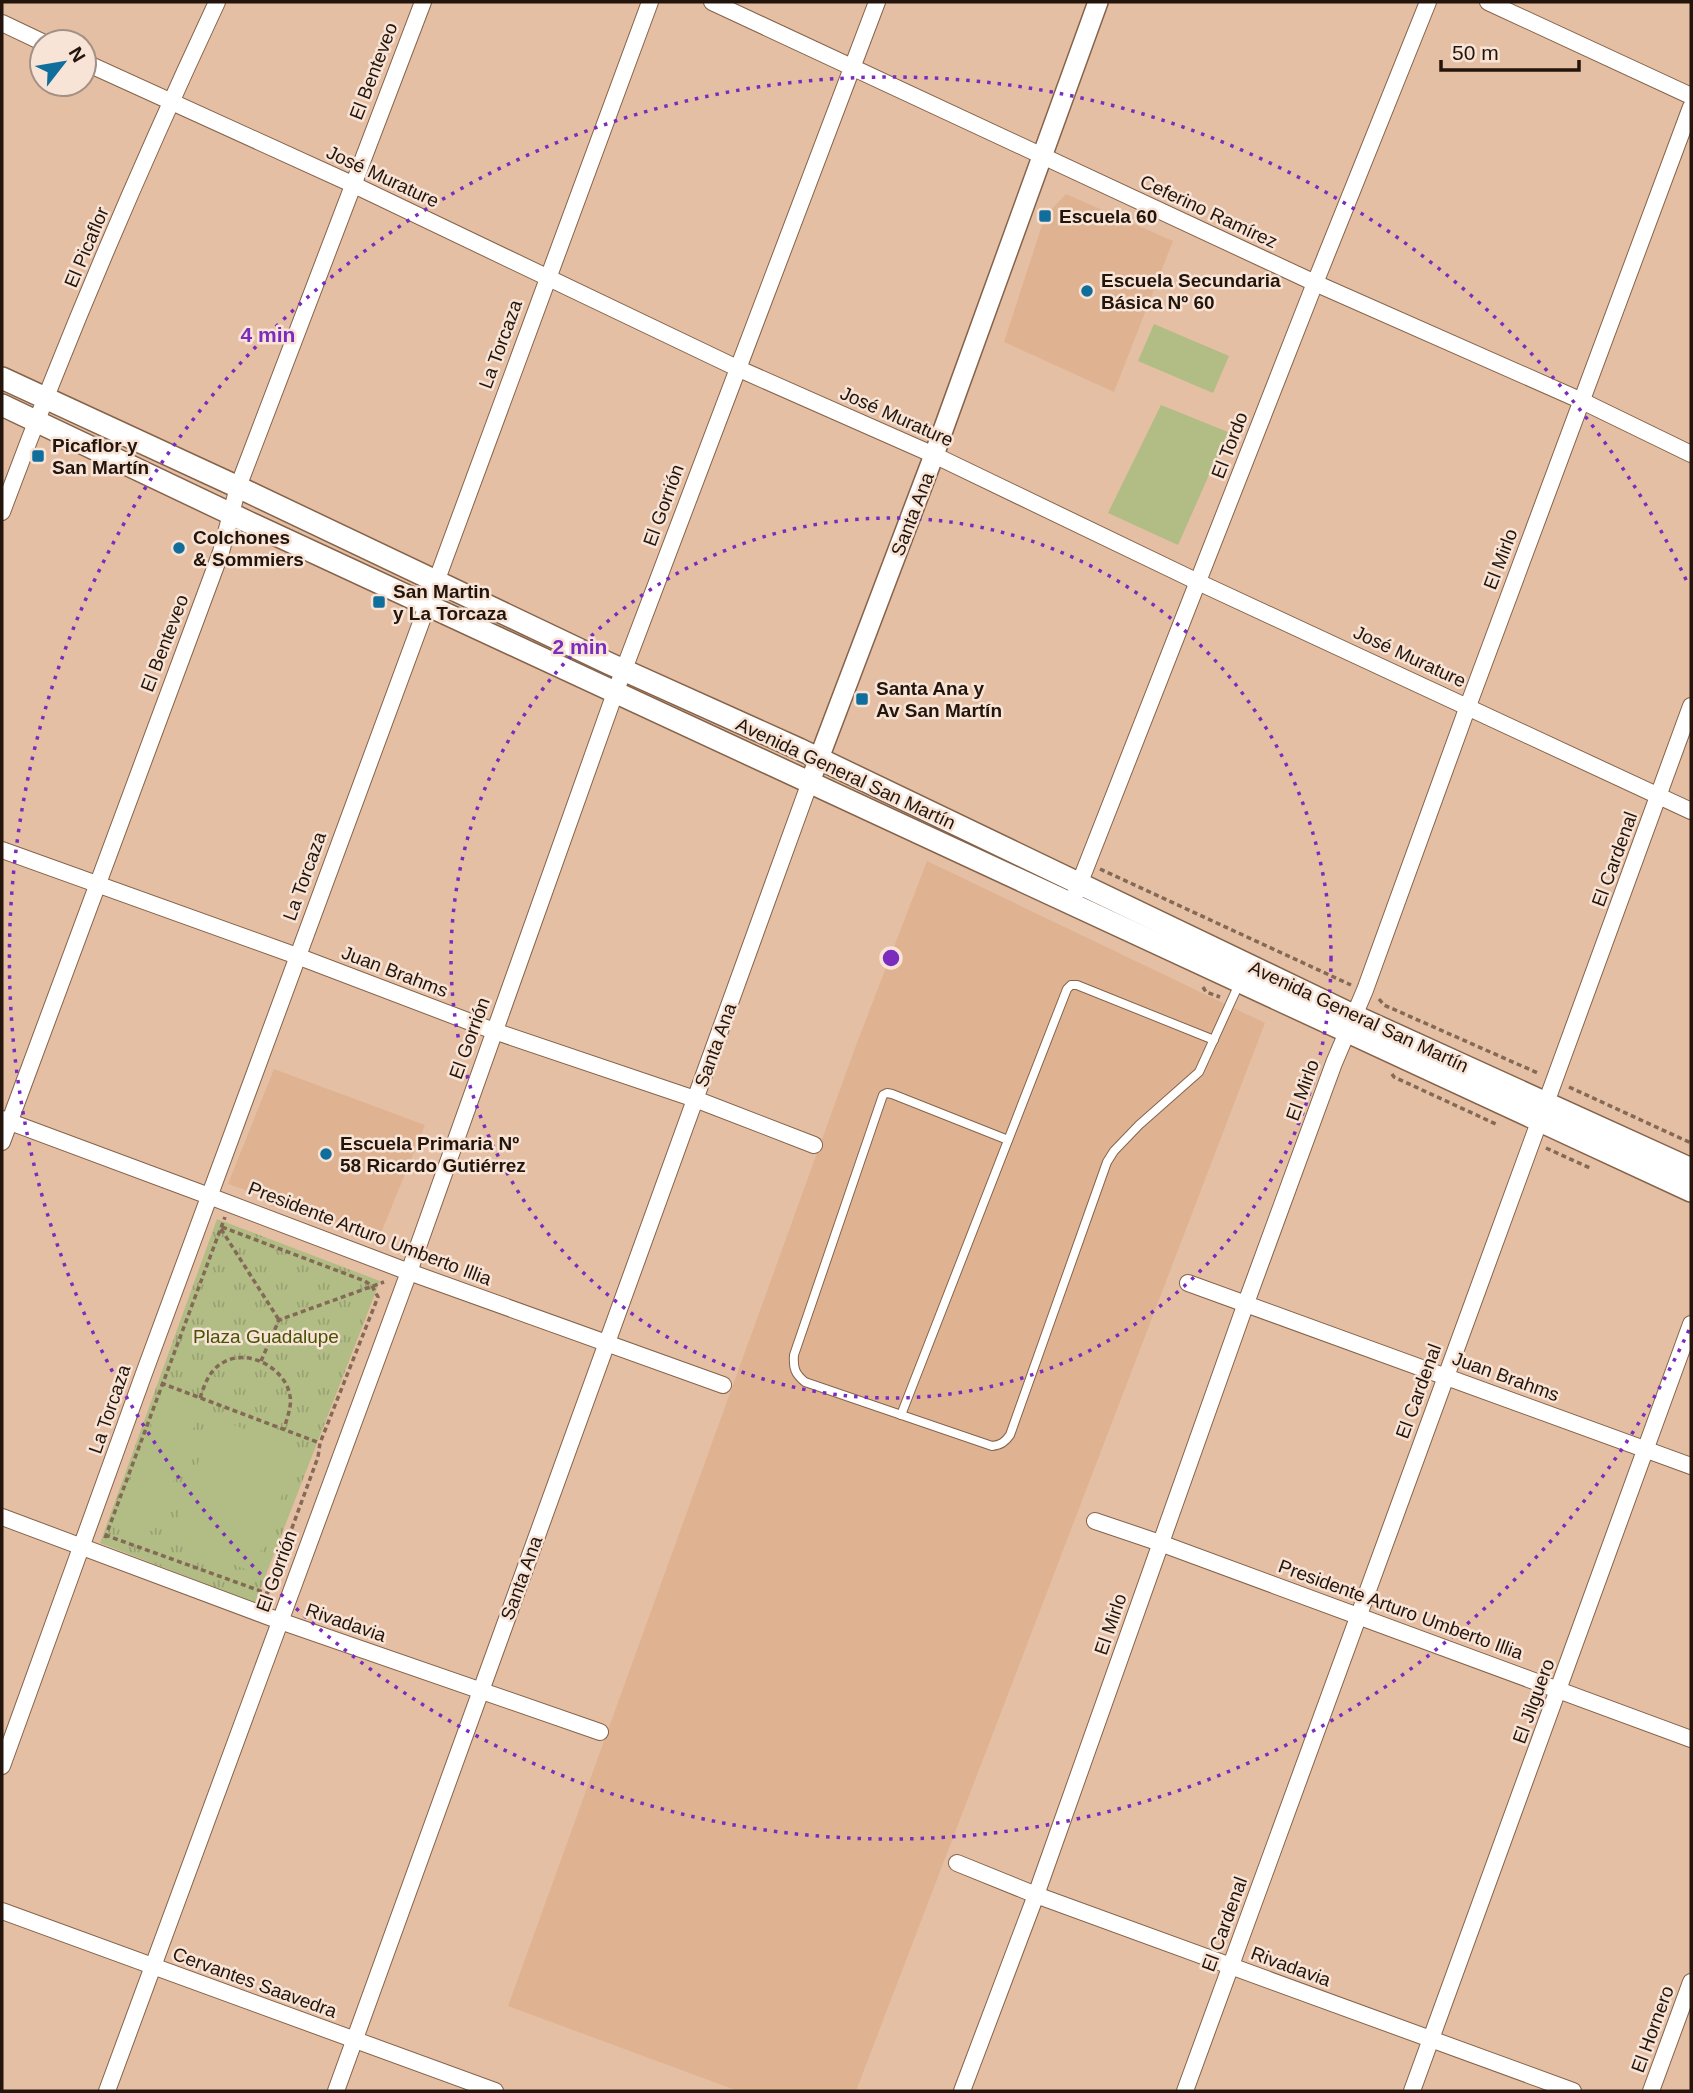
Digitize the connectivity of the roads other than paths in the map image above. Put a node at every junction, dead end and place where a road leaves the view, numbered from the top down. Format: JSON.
{"nodes":[{"id":1,"x":217,"y":2,"type":"edge"},
{"id":2,"x":423,"y":2,"type":"edge"},
{"id":3,"x":650,"y":2,"type":"edge"},
{"id":4,"x":712,"y":2,"type":"edge"},
{"id":5,"x":877,"y":2,"type":"edge"},
{"id":6,"x":1098,"y":2,"type":"edge"},
{"id":7,"x":1428,"y":2,"type":"edge"},
{"id":8,"x":1488,"y":2,"type":"edge"},
{"id":9,"x":2,"y":23,"type":"edge"},
{"id":10,"x":28,"y":35,"type":"edge"},
{"id":11,"x":853,"y":67,"type":"junction"},
{"id":12,"x":98,"y":69,"type":"edge"},
{"id":13,"x":1691,"y":96,"type":"edge"},
{"id":14,"x":170,"y":103,"type":"junction"},
{"id":15,"x":1691,"y":107,"type":"edge"},
{"id":16,"x":1041,"y":156,"type":"junction"},
{"id":17,"x":352,"y":184,"type":"junction"},
{"id":18,"x":547,"y":277,"type":"junction"},
{"id":19,"x":1315,"y":282,"type":"junction"},
{"id":20,"x":737,"y":368,"type":"junction"},
{"id":21,"x":2,"y":378,"type":"edge"},
{"id":22,"x":44,"y":398,"type":"junction"},
{"id":23,"x":1582,"y":401,"type":"junction"},
{"id":24,"x":2,"y":405,"type":"edge"},
{"id":25,"x":36,"y":420,"type":"junction"},
{"id":26,"x":1691,"y":454,"type":"edge"},
{"id":27,"x":934,"y":455,"type":"junction"},
{"id":28,"x":238,"y":486,"type":"junction"},
{"id":29,"x":2,"y":512,"type":"edge"},
{"id":30,"x":231,"y":514,"type":"junction"},
{"id":31,"x":435,"y":582,"type":"junction"},
{"id":32,"x":1198,"y":582,"type":"junction"},
{"id":33,"x":426,"y":605,"type":"junction"},
{"id":34,"x":624,"y":670,"type":"junction"},
{"id":35,"x":615,"y":692,"type":"junction"},
{"id":36,"x":1468,"y":706,"type":"junction"},
{"id":37,"x":1691,"y":706,"type":"edge"},
{"id":38,"x":817,"y":758,"type":"junction"},
{"id":39,"x":810,"y":782,"type":"junction"},
{"id":40,"x":1660,"y":797,"type":"junction"},
{"id":41,"x":1691,"y":811,"type":"edge"},
{"id":42,"x":2,"y":850,"type":"edge"},
{"id":43,"x":96,"y":883,"type":"junction"},
{"id":44,"x":1076,"y":895,"type":"junction"},
{"id":45,"x":297,"y":956,"type":"junction"},
{"id":46,"x":1243,"y":973,"type":"junction"},
{"id":47,"x":1351,"y":1024,"type":"junction"},
{"id":48,"x":494,"y":1031,"type":"junction"},
{"id":49,"x":1214,"y":1040,"type":"junction"},
{"id":50,"x":695,"y":1099,"type":"junction"},
{"id":51,"x":1547,"y":1102,"type":"junction"},
{"id":52,"x":6,"y":1121,"type":"edge"},
{"id":53,"x":1540,"y":1122,"type":"junction"},
{"id":54,"x":1008,"y":1140,"type":"junction"},
{"id":55,"x":2,"y":1142,"type":"edge"},
{"id":56,"x":814,"y":1145,"type":"dead end"},
{"id":57,"x":1691,"y":1169,"type":"edge"},
{"id":58,"x":1691,"y":1191,"type":"edge"},
{"id":59,"x":209,"y":1196,"type":"junction"},
{"id":60,"x":409,"y":1272,"type":"junction"},
{"id":61,"x":1188,"y":1283,"type":"dead end"},
{"id":62,"x":1246,"y":1303,"type":"junction"},
{"id":63,"x":1691,"y":1324,"type":"edge"},
{"id":64,"x":607,"y":1343,"type":"junction"},
{"id":65,"x":1446,"y":1377,"type":"junction"},
{"id":66,"x":723,"y":1385,"type":"dead end"},
{"id":67,"x":901,"y":1415,"type":"junction"},
{"id":68,"x":1645,"y":1449,"type":"junction"},
{"id":69,"x":1691,"y":1466,"type":"edge"},
{"id":70,"x":2,"y":1517,"type":"edge"},
{"id":71,"x":1094,"y":1521,"type":"dead end"},
{"id":72,"x":1160,"y":1543,"type":"junction"},
{"id":73,"x":83,"y":1546,"type":"junction"},
{"id":74,"x":1357,"y":1616,"type":"junction"},
{"id":75,"x":280,"y":1621,"type":"junction"},
{"id":76,"x":1559,"y":1689,"type":"junction"},
{"id":77,"x":481,"y":1690,"type":"junction"},
{"id":78,"x":600,"y":1732,"type":"dead end"},
{"id":79,"x":1691,"y":1740,"type":"edge"},
{"id":80,"x":2,"y":1766,"type":"edge"},
{"id":81,"x":957,"y":1863,"type":"dead end"},
{"id":82,"x":1037,"y":1895,"type":"junction"},
{"id":83,"x":2,"y":1912,"type":"edge"},
{"id":84,"x":1231,"y":1966,"type":"junction"},
{"id":85,"x":152,"y":1967,"type":"junction"},
{"id":86,"x":1691,"y":1982,"type":"edge"},
{"id":87,"x":356,"y":2040,"type":"junction"},
{"id":88,"x":1431,"y":2040,"type":"junction"},
{"id":89,"x":107,"y":2091,"type":"edge"},
{"id":90,"x":337,"y":2091,"type":"edge"},
{"id":91,"x":495,"y":2091,"type":"edge"},
{"id":92,"x":962,"y":2091,"type":"edge"},
{"id":93,"x":1185,"y":2091,"type":"edge"},
{"id":94,"x":1412,"y":2091,"type":"edge"},
{"id":95,"x":1573,"y":2091,"type":"edge"},
{"id":96,"x":1651,"y":2091,"type":"edge"}],
"edges":[{"from":1,"to":14,"type":"street","name":"El Picaflor"},
{"from":2,"to":17,"type":"street","name":"El Benteveo"},
{"from":3,"to":18,"type":"street","name":"La Torcaza"},
{"from":4,"to":11,"type":"street","name":"Ceferino Ramírez"},
{"from":5,"to":11,"type":"street","name":"El Gorrión"},
{"from":6,"to":16,"type":"street","name":"Santa Ana"},
{"from":7,"to":19,"type":"street","name":"El Tordo"},
{"from":8,"to":13,"type":"street"},
{"from":9,"to":10,"type":"street"},
{"from":11,"to":16,"type":"street","name":"Ceferino Ramírez"},
{"from":11,"to":20,"type":"street","name":"El Gorrión"},
{"from":12,"to":14,"type":"street","name":"José Murature"},
{"from":14,"to":17,"type":"street","name":"José Murature"},
{"from":14,"to":22,"type":"street","name":"El Picaflor"},
{"from":15,"to":23,"type":"street","name":"El Mirlo"},
{"from":16,"to":19,"type":"street","name":"Ceferino Ramírez"},
{"from":16,"to":27,"type":"street","name":"Santa Ana"},
{"from":17,"to":18,"type":"street","name":"José Murature"},
{"from":17,"to":28,"type":"street","name":"El Benteveo"},
{"from":18,"to":20,"type":"street","name":"José Murature"},
{"from":18,"to":31,"type":"street","name":"La Torcaza"},
{"from":19,"to":23,"type":"street","name":"Ceferino Ramírez"},
{"from":19,"to":32,"type":"street","name":"El Tordo"},
{"from":20,"to":27,"type":"street","name":"José Murature"},
{"from":20,"to":34,"type":"street","name":"El Gorrión"},
{"from":21,"to":22,"type":"main road","name":"Avenida General San Martín"},
{"from":22,"to":25,"type":"street","name":"El Picaflor"},
{"from":22,"to":28,"type":"main road","name":"Avenida General San Martín"},
{"from":23,"to":26,"type":"street","name":"Ceferino Ramírez"},
{"from":23,"to":36,"type":"street","name":"El Mirlo"},
{"from":24,"to":25,"type":"main road","name":"Avenida General San Martín"},
{"from":25,"to":29,"type":"street","name":"El Picaflor"},
{"from":25,"to":30,"type":"main road","name":"Avenida General San Martín"},
{"from":27,"to":32,"type":"street","name":"José Murature"},
{"from":27,"to":38,"type":"street","name":"Santa Ana"},
{"from":28,"to":30,"type":"street","name":"El Benteveo"},
{"from":28,"to":31,"type":"main road","name":"Avenida General San Martín"},
{"from":30,"to":33,"type":"main road","name":"Avenida General San Martín"},
{"from":30,"to":43,"type":"street","name":"El Benteveo"},
{"from":31,"to":33,"type":"street","name":"La Torcaza"},
{"from":31,"to":34,"type":"main road","name":"Avenida General San Martín"},
{"from":32,"to":36,"type":"street","name":"José Murature"},
{"from":32,"to":44,"type":"street","name":"El Tordo"},
{"from":33,"to":35,"type":"main road","name":"Avenida General San Martín"},
{"from":33,"to":45,"type":"street","name":"La Torcaza"},
{"from":34,"to":35,"type":"street","name":"El Gorrión"},
{"from":34,"to":38,"type":"main road","name":"Avenida General San Martín"},
{"from":35,"to":39,"type":"main road","name":"Avenida General San Martín"},
{"from":35,"to":48,"type":"street","name":"El Gorrión"},
{"from":36,"to":40,"type":"street","name":"José Murature"},
{"from":36,"to":47,"type":"street","name":"El Mirlo"},
{"from":37,"to":40,"type":"street","name":"El Cardenal"},
{"from":38,"to":39,"type":"street","name":"Santa Ana"},
{"from":38,"to":44,"type":"main road","name":"Avenida General San Martín"},
{"from":39,"to":44,"type":"main road","name":"Avenida General San Martín"},
{"from":39,"to":50,"type":"street","name":"Santa Ana"},
{"from":40,"to":41,"type":"street","name":"José Murature"},
{"from":40,"to":51,"type":"street","name":"El Cardenal"},
{"from":42,"to":43,"type":"street","name":"Juan Brahms"},
{"from":43,"to":45,"type":"street","name":"Juan Brahms"},
{"from":43,"to":52,"type":"street","name":"El Benteveo"},
{"from":44,"to":46,"type":"main road","name":"Avenida General San Martín"},
{"from":45,"to":48,"type":"street","name":"Juan Brahms"},
{"from":45,"to":59,"type":"street","name":"La Torcaza"},
{"from":46,"to":47,"type":"main road","name":"Avenida General San Martín"},
{"from":46,"to":49,"type":"lane"},
{"from":47,"to":51,"type":"main road","name":"Avenida General San Martín"},
{"from":47,"to":53,"type":"main road","name":"Avenida General San Martín"},
{"from":47,"to":62,"type":"street","name":"El Mirlo"},
{"from":48,"to":50,"type":"street","name":"Juan Brahms"},
{"from":48,"to":60,"type":"street","name":"El Gorrión"},
{"from":49,"to":54,"type":"lane"},
{"from":49,"to":67,"type":"lane"},
{"from":50,"to":56,"type":"street","name":"Juan Brahms"},
{"from":50,"to":64,"type":"street","name":"Santa Ana"},
{"from":51,"to":53,"type":"street","name":"El Cardenal"},
{"from":51,"to":57,"type":"main road","name":"Avenida General San Martín"},
{"from":52,"to":55,"type":"street","name":"El Benteveo"},
{"from":52,"to":59,"type":"street","name":"Presidente Arturo Umberto Illia"},
{"from":53,"to":58,"type":"main road","name":"Avenida General San Martín"},
{"from":53,"to":65,"type":"street","name":"El Cardenal"},
{"from":54,"to":67,"type":"lane"},
{"from":54,"to":67,"type":"lane"},
{"from":59,"to":60,"type":"street","name":"Presidente Arturo Umberto Illia"},
{"from":59,"to":73,"type":"street","name":"La Torcaza"},
{"from":60,"to":64,"type":"street","name":"Presidente Arturo Umberto Illia"},
{"from":60,"to":75,"type":"street","name":"El Gorrión"},
{"from":61,"to":62,"type":"street","name":"Juan Brahms"},
{"from":62,"to":65,"type":"street","name":"Juan Brahms"},
{"from":62,"to":72,"type":"street","name":"El Mirlo"},
{"from":63,"to":68,"type":"street","name":"El Jilguero"},
{"from":64,"to":66,"type":"street","name":"Presidente Arturo Umberto Illia"},
{"from":64,"to":77,"type":"street","name":"Santa Ana"},
{"from":65,"to":68,"type":"street","name":"Juan Brahms"},
{"from":65,"to":74,"type":"street","name":"El Cardenal"},
{"from":68,"to":69,"type":"street","name":"Juan Brahms"},
{"from":68,"to":76,"type":"street","name":"El Jilguero"},
{"from":70,"to":73,"type":"street","name":"Rivadavia"},
{"from":71,"to":72,"type":"street","name":"Presidente Arturo Umberto Illia"},
{"from":72,"to":74,"type":"street","name":"Presidente Arturo Umberto Illia"},
{"from":72,"to":82,"type":"street","name":"El Mirlo"},
{"from":73,"to":75,"type":"street","name":"Rivadavia"},
{"from":73,"to":80,"type":"street","name":"La Torcaza"},
{"from":74,"to":76,"type":"street","name":"Presidente Arturo Umberto Illia"},
{"from":74,"to":84,"type":"street","name":"El Cardenal"},
{"from":75,"to":77,"type":"street","name":"Rivadavia"},
{"from":75,"to":85,"type":"street","name":"El Gorrión"},
{"from":76,"to":79,"type":"street","name":"Presidente Arturo Umberto Illia"},
{"from":76,"to":88,"type":"street","name":"El Jilguero"},
{"from":77,"to":78,"type":"street","name":"Rivadavia"},
{"from":77,"to":87,"type":"street","name":"Santa Ana"},
{"from":81,"to":82,"type":"street","name":"Rivadavia"},
{"from":82,"to":84,"type":"street","name":"Rivadavia"},
{"from":82,"to":92,"type":"street","name":"El Mirlo"},
{"from":83,"to":85,"type":"street","name":"Cervantes Saavedra"},
{"from":84,"to":88,"type":"street","name":"Rivadavia"},
{"from":84,"to":93,"type":"street","name":"El Cardenal"},
{"from":85,"to":87,"type":"street","name":"Cervantes Saavedra"},
{"from":85,"to":89,"type":"street","name":"El Gorrión"},
{"from":86,"to":96,"type":"street","name":"El Hornero"},
{"from":87,"to":90,"type":"street","name":"Santa Ana"},
{"from":87,"to":91,"type":"street","name":"Cervantes Saavedra"},
{"from":88,"to":94,"type":"street","name":"El Jilguero"},
{"from":88,"to":95,"type":"street","name":"Rivadavia"}]}
